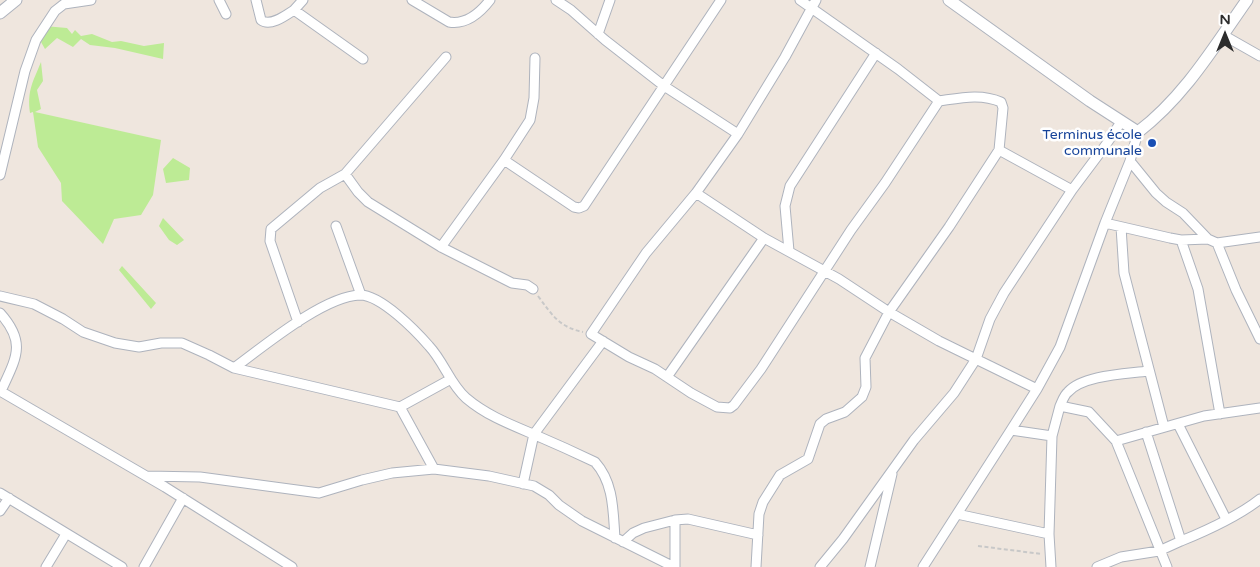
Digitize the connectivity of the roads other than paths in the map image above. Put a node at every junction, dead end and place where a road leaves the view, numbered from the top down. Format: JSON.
{"nodes":[{"id":1,"x":16,"y":0,"type":"edge"},
{"id":2,"x":91,"y":0,"type":"edge"},
{"id":3,"x":219,"y":0,"type":"edge"},
{"id":4,"x":256,"y":0,"type":"edge"},
{"id":5,"x":302,"y":0,"type":"edge"},
{"id":6,"x":412,"y":0,"type":"edge"},
{"id":7,"x":490,"y":0,"type":"edge"},
{"id":8,"x":556,"y":0,"type":"edge"},
{"id":9,"x":610,"y":0,"type":"edge"},
{"id":10,"x":721,"y":0,"type":"edge"},
{"id":11,"x":800,"y":0,"type":"edge"},
{"id":12,"x":950,"y":0,"type":"edge"},
{"id":13,"x":1248,"y":0,"type":"edge"},
{"id":14,"x":814,"y":4,"type":"edge"},
{"id":15,"x":294,"y":10,"type":"junction"},
{"id":16,"x":0,"y":14,"type":"edge"},
{"id":17,"x":226,"y":14,"type":"dead end"},
{"id":18,"x":598,"y":34,"type":"junction"},
{"id":19,"x":1223,"y":35,"type":"junction"},
{"id":20,"x":876,"y":53,"type":"junction"},
{"id":21,"x":1260,"y":56,"type":"edge"},
{"id":22,"x":446,"y":57,"type":"dead end"},
{"id":23,"x":535,"y":58,"type":"dead end"},
{"id":24,"x":364,"y":59,"type":"dead end"},
{"id":25,"x":664,"y":86,"type":"junction"},
{"id":26,"x":939,"y":101,"type":"junction"},
{"id":27,"x":1121,"y":122,"type":"junction"},
{"id":28,"x":1138,"y":132,"type":"junction"},
{"id":29,"x":738,"y":134,"type":"junction"},
{"id":30,"x":999,"y":150,"type":"junction"},
{"id":31,"x":504,"y":160,"type":"junction"},
{"id":32,"x":1130,"y":161,"type":"junction"},
{"id":33,"x":345,"y":174,"type":"junction"},
{"id":34,"x":0,"y":175,"type":"edge"},
{"id":35,"x":1072,"y":190,"type":"junction"},
{"id":36,"x":696,"y":193,"type":"junction"},
{"id":37,"x":1105,"y":223,"type":"junction"},
{"id":38,"x":336,"y":226,"type":"dead end"},
{"id":39,"x":1121,"y":227,"type":"junction"},
{"id":40,"x":1260,"y":237,"type":"edge"},
{"id":41,"x":764,"y":238,"type":"junction"},
{"id":42,"x":1181,"y":240,"type":"junction"},
{"id":43,"x":1212,"y":241,"type":"junction"},
{"id":44,"x":441,"y":247,"type":"junction"},
{"id":45,"x":789,"y":251,"type":"junction"},
{"id":46,"x":825,"y":272,"type":"junction"},
{"id":47,"x":533,"y":289,"type":"road end"},
{"id":48,"x":361,"y":295,"type":"junction"},
{"id":49,"x":0,"y":296,"type":"edge"},
{"id":50,"x":889,"y":312,"type":"junction"},
{"id":51,"x":0,"y":313,"type":"edge"},
{"id":52,"x":298,"y":322,"type":"junction"},
{"id":53,"x":1260,"y":339,"type":"edge"},
{"id":54,"x":604,"y":341,"type":"junction"},
{"id":55,"x":976,"y":359,"type":"junction"},
{"id":56,"x":234,"y":368,"type":"junction"},
{"id":57,"x":1148,"y":371,"type":"junction"},
{"id":58,"x":667,"y":377,"type":"junction"},
{"id":59,"x":451,"y":379,"type":"junction"},
{"id":60,"x":1037,"y":389,"type":"junction"},
{"id":61,"x":0,"y":391,"type":"edge"},
{"id":62,"x":1060,"y":406,"type":"junction"},
{"id":63,"x":400,"y":407,"type":"junction"},
{"id":64,"x":1260,"y":408,"type":"edge"},
{"id":65,"x":1220,"y":414,"type":"junction"},
{"id":66,"x":1178,"y":424,"type":"junction"},
{"id":67,"x":1164,"y":428,"type":"junction"},
{"id":68,"x":1011,"y":430,"type":"junction"},
{"id":69,"x":1146,"y":432,"type":"junction"},
{"id":70,"x":534,"y":434,"type":"junction"},
{"id":71,"x":1052,"y":436,"type":"junction"},
{"id":72,"x":1116,"y":440,"type":"junction"},
{"id":73,"x":434,"y":469,"type":"junction"},
{"id":74,"x":894,"y":469,"type":"junction"},
{"id":75,"x":147,"y":476,"type":"junction"},
{"id":76,"x":523,"y":484,"type":"junction"},
{"id":77,"x":0,"y":493,"type":"edge"},
{"id":78,"x":9,"y":498,"type":"junction"},
{"id":79,"x":183,"y":498,"type":"junction"},
{"id":80,"x":1260,"y":499,"type":"edge"},
{"id":81,"x":0,"y":511,"type":"edge"},
{"id":82,"x":957,"y":514,"type":"junction"},
{"id":83,"x":1226,"y":519,"type":"junction"},
{"id":84,"x":675,"y":520,"type":"junction"},
{"id":85,"x":66,"y":534,"type":"junction"},
{"id":86,"x":1049,"y":534,"type":"junction"},
{"id":87,"x":758,"y":535,"type":"junction"},
{"id":88,"x":619,"y":540,"type":"junction"},
{"id":89,"x":1181,"y":541,"type":"junction"},
{"id":90,"x":1159,"y":550,"type":"junction"},
{"id":91,"x":46,"y":567,"type":"edge"},
{"id":92,"x":122,"y":567,"type":"edge"},
{"id":93,"x":144,"y":567,"type":"edge"},
{"id":94,"x":292,"y":567,"type":"edge"},
{"id":95,"x":675,"y":567,"type":"edge"},
{"id":96,"x":756,"y":567,"type":"edge"},
{"id":97,"x":820,"y":567,"type":"edge"},
{"id":98,"x":870,"y":567,"type":"edge"},
{"id":99,"x":923,"y":567,"type":"edge"},
{"id":100,"x":1051,"y":567,"type":"edge"},
{"id":101,"x":1097,"y":567,"type":"edge"},
{"id":102,"x":1167,"y":567,"type":"edge"}],
"edges":[{"from":1,"to":16,"type":"street"},
{"from":2,"to":34,"type":"street"},
{"from":3,"to":17,"type":"street"},
{"from":4,"to":15,"type":"street"},
{"from":5,"to":15,"type":"street"},
{"from":6,"to":7,"type":"street"},
{"from":8,"to":18,"type":"street"},
{"from":9,"to":18,"type":"street"},
{"from":10,"to":25,"type":"street"},
{"from":11,"to":14,"type":"street"},
{"from":12,"to":27,"type":"street"},
{"from":13,"to":19,"type":"street"},
{"from":14,"to":20,"type":"street"},
{"from":14,"to":29,"type":"street"},
{"from":15,"to":24,"type":"street"},
{"from":18,"to":25,"type":"street"},
{"from":19,"to":21,"type":"street"},
{"from":19,"to":28,"type":"street"},
{"from":20,"to":26,"type":"street"},
{"from":20,"to":45,"type":"street"},
{"from":22,"to":33,"type":"street"},
{"from":23,"to":31,"type":"street"},
{"from":25,"to":29,"type":"street"},
{"from":25,"to":31,"type":"street"},
{"from":26,"to":30,"type":"street"},
{"from":26,"to":46,"type":"street"},
{"from":27,"to":28,"type":"street"},
{"from":27,"to":35,"type":"street"},
{"from":28,"to":32,"type":"street"},
{"from":29,"to":36,"type":"street"},
{"from":30,"to":35,"type":"street"},
{"from":30,"to":50,"type":"street"},
{"from":31,"to":44,"type":"street"},
{"from":32,"to":37,"type":"street"},
{"from":32,"to":43,"type":"street"},
{"from":33,"to":44,"type":"street"},
{"from":33,"to":52,"type":"street"},
{"from":35,"to":55,"type":"street"},
{"from":36,"to":41,"type":"street"},
{"from":36,"to":54,"type":"street"},
{"from":37,"to":39,"type":"street"},
{"from":37,"to":60,"type":"street"},
{"from":38,"to":48,"type":"street"},
{"from":39,"to":42,"type":"street"},
{"from":39,"to":57,"type":"street"},
{"from":40,"to":43,"type":"street"},
{"from":41,"to":45,"type":"street"},
{"from":41,"to":58,"type":"street"},
{"from":42,"to":43,"type":"street"},
{"from":42,"to":65,"type":"street"},
{"from":43,"to":53,"type":"street"},
{"from":44,"to":47,"type":"street"},
{"from":45,"to":46,"type":"street"},
{"from":46,"to":50,"type":"street"},
{"from":46,"to":58,"type":"street"},
{"from":48,"to":52,"type":"street"},
{"from":48,"to":59,"type":"street"},
{"from":49,"to":56,"type":"street"},
{"from":50,"to":55,"type":"street"},
{"from":50,"to":87,"type":"street"},
{"from":51,"to":61,"type":"street"},
{"from":52,"to":56,"type":"street"},
{"from":54,"to":58,"type":"street"},
{"from":54,"to":70,"type":"street"},
{"from":55,"to":60,"type":"street"},
{"from":55,"to":74,"type":"street"},
{"from":56,"to":63,"type":"street"},
{"from":57,"to":62,"type":"street"},
{"from":57,"to":67,"type":"street"},
{"from":59,"to":63,"type":"street"},
{"from":59,"to":70,"type":"street"},
{"from":60,"to":68,"type":"street"},
{"from":61,"to":75,"type":"street"},
{"from":62,"to":71,"type":"street"},
{"from":62,"to":72,"type":"street"},
{"from":63,"to":73,"type":"street"},
{"from":64,"to":65,"type":"street"},
{"from":65,"to":66,"type":"street"},
{"from":66,"to":67,"type":"street"},
{"from":66,"to":83,"type":"street"},
{"from":67,"to":69,"type":"street"},
{"from":68,"to":71,"type":"street"},
{"from":68,"to":82,"type":"street"},
{"from":69,"to":72,"type":"street"},
{"from":69,"to":89,"type":"street"},
{"from":70,"to":76,"type":"street"},
{"from":70,"to":88,"type":"street"},
{"from":71,"to":86,"type":"street"},
{"from":72,"to":90,"type":"street"},
{"from":73,"to":75,"type":"street"},
{"from":73,"to":76,"type":"street"},
{"from":74,"to":97,"type":"street"},
{"from":74,"to":98,"type":"street"},
{"from":75,"to":79,"type":"street"},
{"from":76,"to":88,"type":"street"},
{"from":77,"to":78,"type":"street"},
{"from":78,"to":81,"type":"street"},
{"from":78,"to":85,"type":"street"},
{"from":79,"to":93,"type":"street"},
{"from":79,"to":94,"type":"street"},
{"from":80,"to":83,"type":"street"},
{"from":82,"to":86,"type":"street"},
{"from":82,"to":99,"type":"street"},
{"from":83,"to":89,"type":"street"},
{"from":84,"to":87,"type":"street"},
{"from":84,"to":88,"type":"street"},
{"from":84,"to":95,"type":"street"},
{"from":85,"to":91,"type":"street"},
{"from":85,"to":92,"type":"street"},
{"from":86,"to":100,"type":"street"},
{"from":87,"to":96,"type":"street"},
{"from":88,"to":95,"type":"street"},
{"from":89,"to":90,"type":"street"},
{"from":90,"to":101,"type":"street"},
{"from":90,"to":102,"type":"street"}]}
